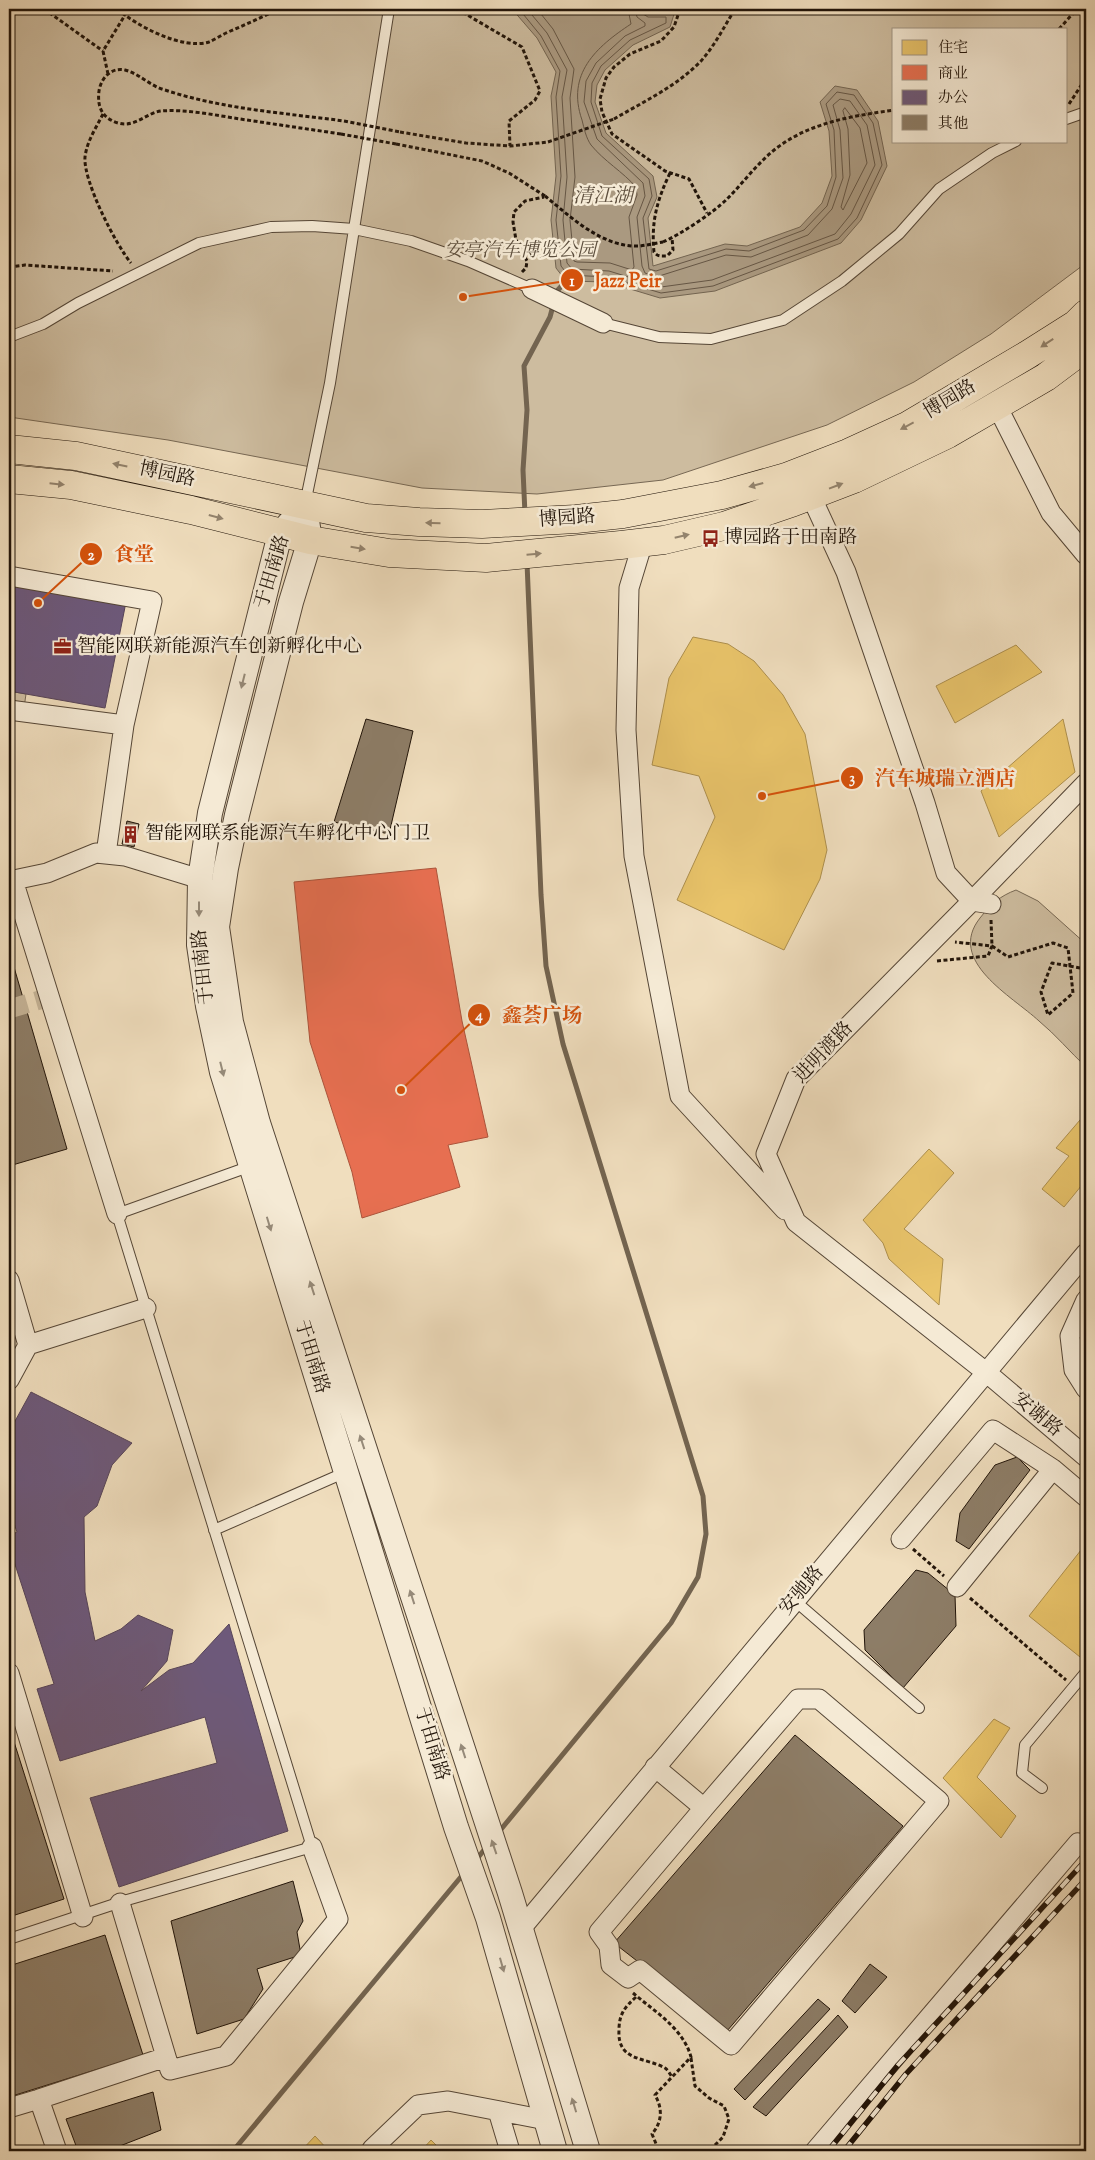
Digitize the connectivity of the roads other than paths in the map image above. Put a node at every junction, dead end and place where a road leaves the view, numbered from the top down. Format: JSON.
{"nodes":[{"id":1,"x":389,"y":9,"type":"edge"},
{"id":2,"x":1086,"y":112,"type":"edge"},
{"id":3,"x":1068,"y":118,"type":"edge"},
{"id":4,"x":1014,"y":142,"type":"edge"},
{"id":5,"x":354,"y":229,"type":"junction"},
{"id":6,"x":532,"y":289,"type":"joint"},
{"id":7,"x":1086,"y":314,"type":"edge"},
{"id":8,"x":602,"y":323,"type":"joint"},
{"id":9,"x":9,"y":337,"type":"edge"},
{"id":10,"x":1086,"y":347,"type":"edge"},
{"id":11,"x":997,"y":406,"type":"junction"},
{"id":12,"x":9,"y":449,"type":"edge"},
{"id":13,"x":9,"y":479,"type":"edge"},
{"id":14,"x":811,"y":496,"type":"junction"},
{"id":15,"x":304,"y":506,"type":"junction"},
{"id":16,"x":280,"y":534,"type":"junction"},
{"id":17,"x":310,"y":540,"type":"junction"},
{"id":18,"x":643,"y":542,"type":"junction"},
{"id":19,"x":1086,"y":555,"type":"edge"},
{"id":20,"x":9,"y":576,"type":"edge"},
{"id":21,"x":9,"y":710,"type":"edge"},
{"id":22,"x":124,"y":725,"type":"junction"},
{"id":23,"x":1086,"y":783,"type":"edge"},
{"id":24,"x":106,"y":854,"type":"junction"},
{"id":25,"x":200,"y":879,"type":"junction"},
{"id":26,"x":11,"y":880,"type":"edge"},
{"id":27,"x":972,"y":901,"type":"junction"},
{"id":28,"x":991,"y":904,"type":"road end"},
{"id":29,"x":251,"y":1166,"type":"junction"},
{"id":30,"x":117,"y":1214,"type":"junction"},
{"id":31,"x":796,"y":1222,"type":"junction"},
{"id":32,"x":287,"y":1246,"type":"junction"},
{"id":33,"x":1086,"y":1253,"type":"edge"},
{"id":34,"x":9,"y":1280,"type":"edge"},
{"id":35,"x":1086,"y":1300,"type":"edge"},
{"id":36,"x":146,"y":1308,"type":"junction"},
{"id":37,"x":28,"y":1345,"type":"junction"},
{"id":38,"x":987,"y":1373,"type":"junction"},
{"id":39,"x":9,"y":1380,"type":"edge"},
{"id":40,"x":1086,"y":1389,"type":"edge"},
{"id":41,"x":1086,"y":1457,"type":"edge"},
{"id":42,"x":1053,"y":1469,"type":"junction"},
{"id":43,"x":346,"y":1472,"type":"junction"},
{"id":44,"x":1086,"y":1497,"type":"edge"},
{"id":45,"x":214,"y":1530,"type":"junction"},
{"id":46,"x":900,"y":1539,"type":"dead end"},
{"id":47,"x":958,"y":1587,"type":"dead end"},
{"id":48,"x":794,"y":1600,"type":"junction"},
{"id":49,"x":1086,"y":1672,"type":"edge"},
{"id":50,"x":9,"y":1673,"type":"edge"},
{"id":51,"x":919,"y":1708,"type":"dead end"},
{"id":52,"x":655,"y":1767,"type":"junction"},
{"id":53,"x":1042,"y":1788,"type":"dead end"},
{"id":54,"x":704,"y":1808,"type":"junction"},
{"id":55,"x":1082,"y":1844,"type":"edge"},
{"id":56,"x":312,"y":1847,"type":"junction"},
{"id":57,"x":120,"y":1903,"type":"junction"},
{"id":58,"x":83,"y":1916,"type":"junction"},
{"id":59,"x":520,"y":1930,"type":"junction"},
{"id":60,"x":9,"y":1939,"type":"edge"},
{"id":61,"x":166,"y":2057,"type":"junction"},
{"id":62,"x":39,"y":2099,"type":"junction"},
{"id":63,"x":9,"y":2108,"type":"edge"},
{"id":64,"x":498,"y":2110,"type":"junction"},
{"id":65,"x":546,"y":2120,"type":"junction"},
{"id":66,"x":57,"y":2151,"type":"edge"},
{"id":67,"x":372,"y":2151,"type":"edge"},
{"id":68,"x":510,"y":2151,"type":"edge"},
{"id":69,"x":556,"y":2151,"type":"edge"},
{"id":70,"x":588,"y":2151,"type":"edge"},
{"id":71,"x":815,"y":2151,"type":"edge"}],
"edges":[{"from":1,"to":5,"type":"lane"},
{"from":2,"to":3,"type":"lane"},
{"from":4,"to":8,"type":"lane"},
{"from":5,"to":6,"type":"lane"},
{"from":5,"to":9,"type":"lane"},
{"from":5,"to":15,"type":"lane"},
{"from":6,"to":8,"type":"street"},
{"from":7,"to":15,"type":"main road","name":"博园路","one_way":true},
{"from":10,"to":11,"type":"main road","name":"博园路"},
{"from":14,"to":11,"type":"main road","name":"博园路","one_way":true},
{"from":11,"to":19,"type":"street"},
{"from":15,"to":12,"type":"main road","name":"博园路","one_way":true},
{"from":13,"to":16,"type":"main road","name":"博园路","one_way":true},
{"from":18,"to":14,"type":"main road","name":"博园路","one_way":true},
{"from":14,"to":27,"type":"street"},
{"from":15,"to":16,"type":"street","name":"于田南路"},
{"from":15,"to":17,"type":"street","name":"于田南路"},
{"from":16,"to":17,"type":"main road","name":"博园路"},
{"from":16,"to":25,"type":"street","name":"于田南路","one_way":true},
{"from":17,"to":18,"type":"main road","name":"博园路","one_way":true},
{"from":17,"to":32,"type":"street","name":"于田南路"},
{"from":18,"to":31,"type":"street"},
{"from":20,"to":22,"type":"street"},
{"from":21,"to":22,"type":"street"},
{"from":22,"to":24,"type":"street"},
{"from":23,"to":27,"type":"street","name":"进明渡路"},
{"from":24,"to":25,"type":"street"},
{"from":24,"to":26,"type":"street"},
{"from":25,"to":29,"type":"street","name":"于田南路","one_way":true},
{"from":26,"to":30,"type":"street"},
{"from":27,"to":28,"type":"street"},
{"from":27,"to":31,"type":"street","name":"进明渡路"},
{"from":29,"to":30,"type":"lane"},
{"from":29,"to":32,"type":"street","name":"于田南路","one_way":true},
{"from":30,"to":36,"type":"lane"},
{"from":31,"to":38,"type":"street","name":"进明渡路"},
{"from":32,"to":43,"type":"street","name":"于田南路"},
{"from":59,"to":32,"type":"street","name":"于田南路","one_way":true},
{"from":33,"to":38,"type":"street","name":"安驰路"},
{"from":34,"to":37,"type":"street"},
{"from":35,"to":40,"type":"street"},
{"from":36,"to":37,"type":"street"},
{"from":36,"to":45,"type":"lane"},
{"from":37,"to":39,"type":"street"},
{"from":38,"to":41,"type":"street","name":"安谢路"},
{"from":38,"to":48,"type":"street","name":"安驰路"},
{"from":42,"to":44,"type":"street"},
{"from":42,"to":46,"type":"street"},
{"from":42,"to":47,"type":"street"},
{"from":43,"to":45,"type":"lane"},
{"from":43,"to":65,"type":"street","name":"于田南路","one_way":true},
{"from":45,"to":56,"type":"lane"},
{"from":48,"to":51,"type":"lane"},
{"from":48,"to":52,"type":"street","name":"安驰路"},
{"from":49,"to":53,"type":"lane"},
{"from":50,"to":58,"type":"street"},
{"from":52,"to":54,"type":"street"},
{"from":52,"to":59,"type":"street","name":"安驰路"},
{"from":54,"to":54,"type":"street"},
{"from":55,"to":71,"type":"street"},
{"from":56,"to":57,"type":"lane"},
{"from":56,"to":61,"type":"street"},
{"from":57,"to":58,"type":"lane"},
{"from":57,"to":61,"type":"street"},
{"from":58,"to":60,"type":"lane"},
{"from":70,"to":59,"type":"street","name":"于田南路","one_way":true},
{"from":61,"to":62,"type":"street"},
{"from":62,"to":63,"type":"street"},
{"from":62,"to":66,"type":"street"},
{"from":64,"to":65,"type":"street"},
{"from":64,"to":67,"type":"street"},
{"from":64,"to":68,"type":"street"},
{"from":65,"to":69,"type":"street","name":"于田南路"}]}
